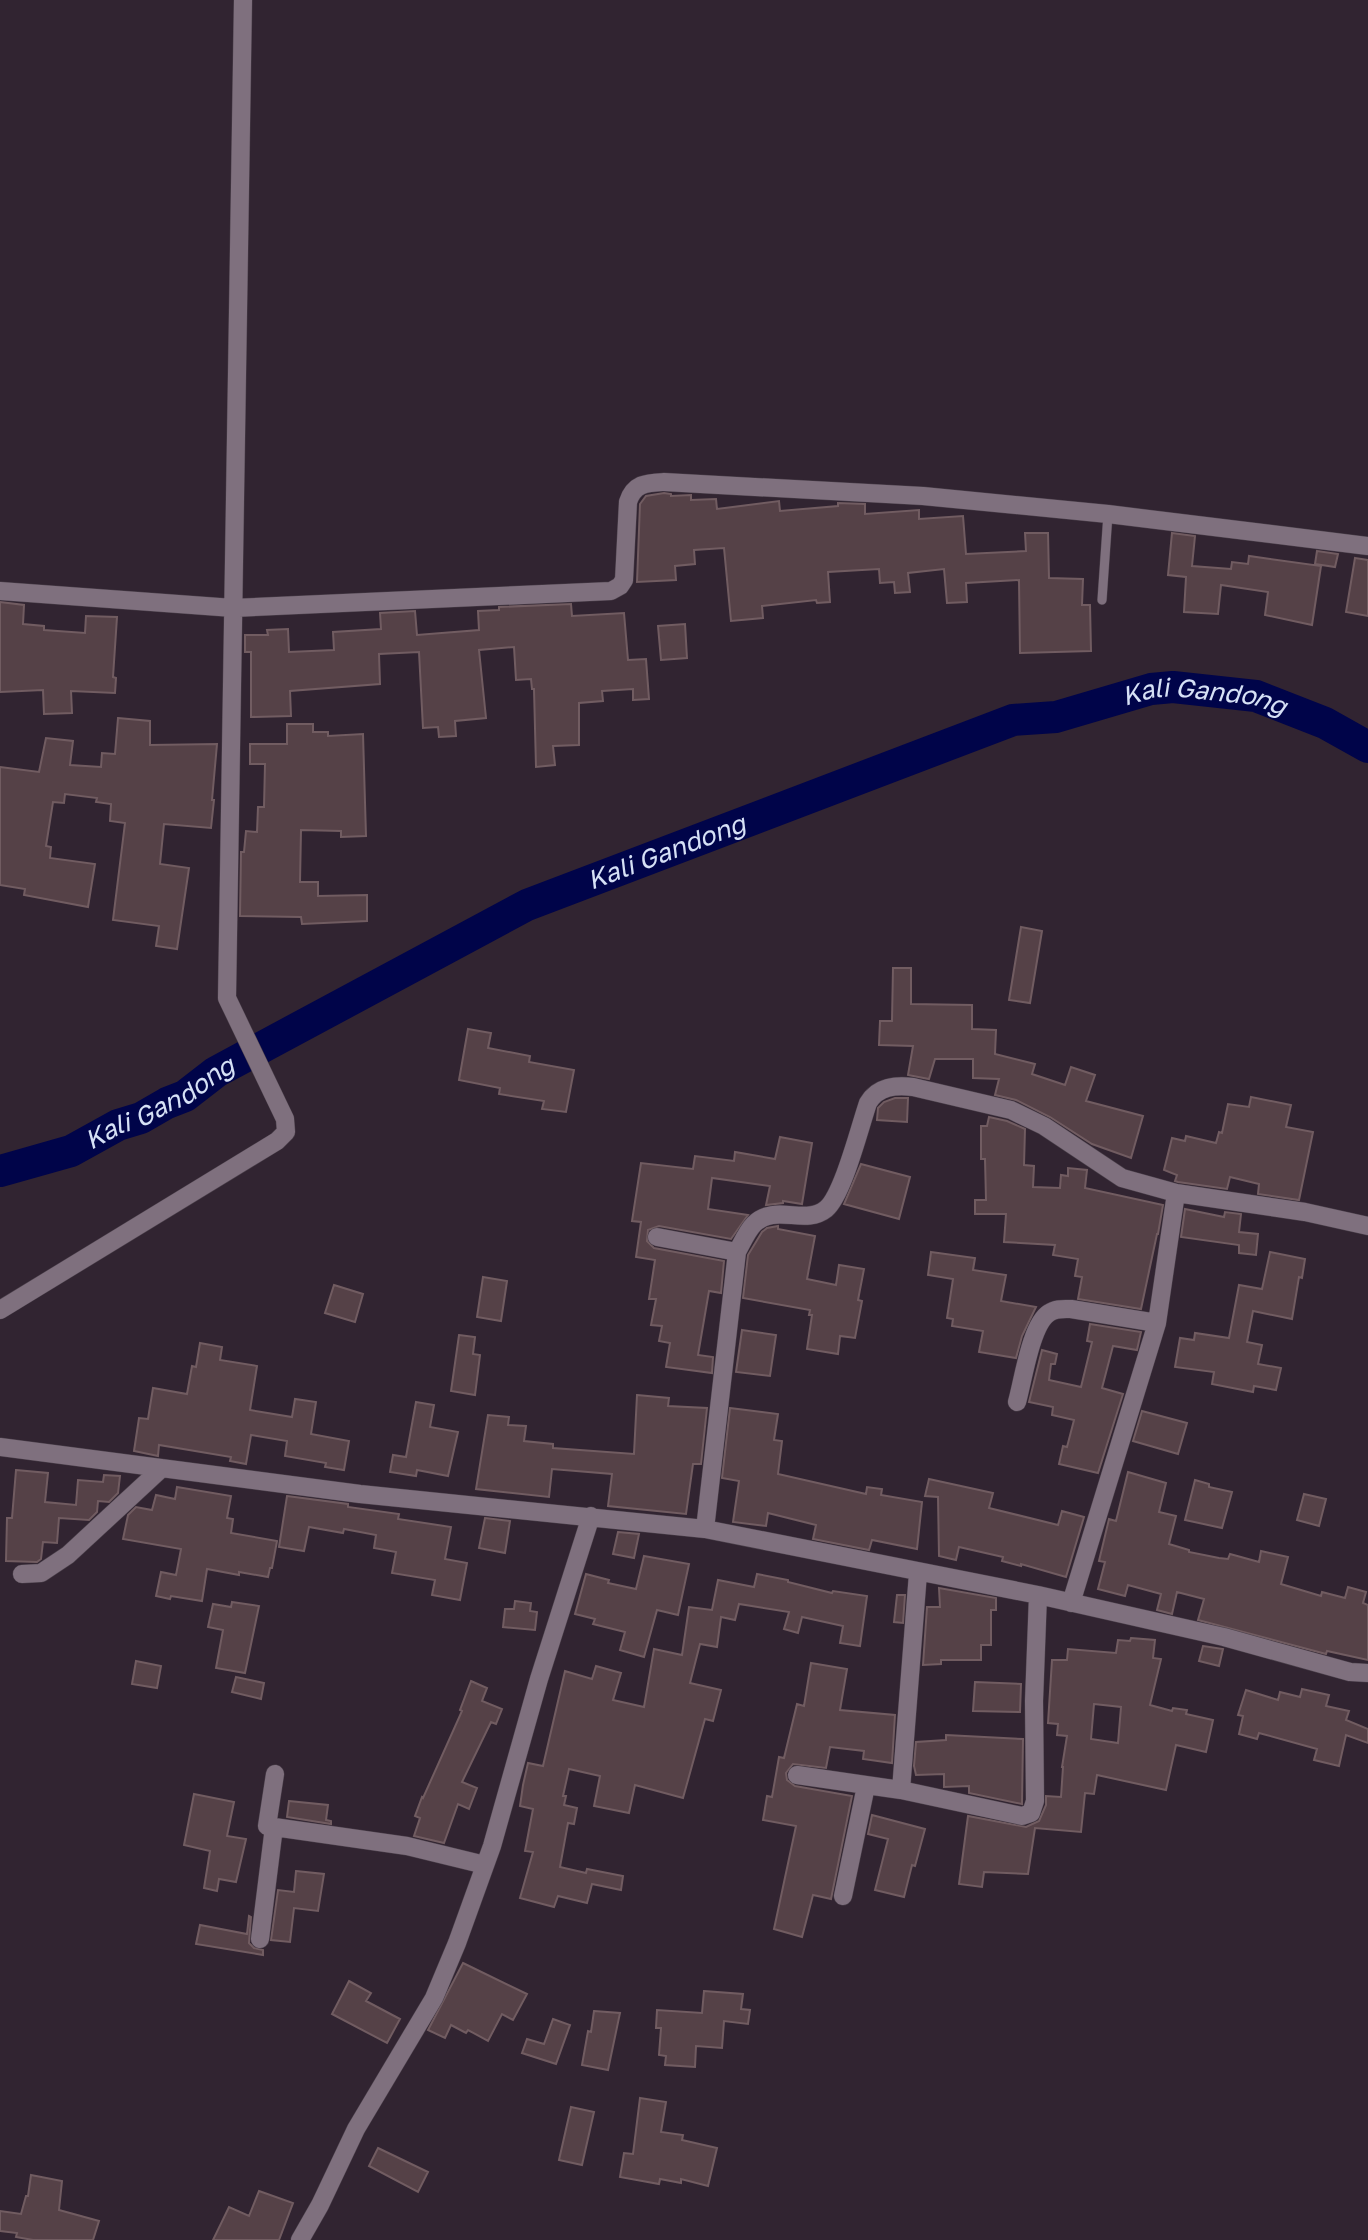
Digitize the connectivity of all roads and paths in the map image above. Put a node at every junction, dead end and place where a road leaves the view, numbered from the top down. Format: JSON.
{"nodes":[{"id":1,"x":243,"y":0,"type":"edge"},
{"id":2,"x":1108,"y":514,"type":"junction"},
{"id":3,"x":1368,"y":546,"type":"edge"},
{"id":4,"x":0,"y":590,"type":"edge"},
{"id":5,"x":1102,"y":600,"type":"dead end"},
{"id":6,"x":233,"y":608,"type":"junction"},
{"id":7,"x":1176,"y":1193,"type":"junction"},
{"id":8,"x":1368,"y":1226,"type":"edge"},
{"id":9,"x":657,"y":1237,"type":"dead end"},
{"id":10,"x":737,"y":1252,"type":"junction"},
{"id":11,"x":0,"y":1310,"type":"edge"},
{"id":12,"x":1157,"y":1323,"type":"junction"},
{"id":13,"x":1017,"y":1402,"type":"dead end"},
{"id":14,"x":0,"y":1447,"type":"edge"},
{"id":15,"x":162,"y":1468,"type":"junction"},
{"id":16,"x":591,"y":1516,"type":"junction"},
{"id":17,"x":705,"y":1529,"type":"junction"},
{"id":18,"x":918,"y":1573,"type":"junction"},
{"id":19,"x":22,"y":1574,"type":"dead end"},
{"id":20,"x":1038,"y":1595,"type":"junction"},
{"id":21,"x":1071,"y":1602,"type":"junction"},
{"id":22,"x":1368,"y":1673,"type":"edge"},
{"id":23,"x":275,"y":1774,"type":"dead end"},
{"id":24,"x":797,"y":1774,"type":"dead end"},
{"id":25,"x":866,"y":1786,"type":"junction"},
{"id":26,"x":901,"y":1790,"type":"junction"},
{"id":27,"x":274,"y":1827,"type":"junction"},
{"id":28,"x":485,"y":1865,"type":"junction"},
{"id":29,"x":843,"y":1896,"type":"dead end"},
{"id":30,"x":260,"y":1939,"type":"dead end"},
{"id":31,"x":300,"y":2240,"type":"edge"}],
"edges":[{"from":1,"to":6,"type":"street"},
{"from":2,"to":3,"type":"street"},
{"from":2,"to":5,"type":"lane"},
{"from":2,"to":6,"type":"street"},
{"from":4,"to":6,"type":"street"},
{"from":6,"to":11,"type":"street"},
{"from":7,"to":8,"type":"street"},
{"from":7,"to":10,"type":"street"},
{"from":7,"to":12,"type":"street"},
{"from":9,"to":10,"type":"street"},
{"from":10,"to":17,"type":"street"},
{"from":12,"to":13,"type":"street"},
{"from":12,"to":21,"type":"street"},
{"from":14,"to":15,"type":"street"},
{"from":15,"to":16,"type":"street"},
{"from":15,"to":19,"type":"street"},
{"from":16,"to":17,"type":"street"},
{"from":16,"to":28,"type":"street"},
{"from":17,"to":18,"type":"street"},
{"from":18,"to":20,"type":"street"},
{"from":18,"to":26,"type":"street"},
{"from":20,"to":21,"type":"street"},
{"from":20,"to":26,"type":"street"},
{"from":21,"to":22,"type":"street"},
{"from":23,"to":27,"type":"street"},
{"from":24,"to":25,"type":"street"},
{"from":25,"to":26,"type":"street"},
{"from":25,"to":29,"type":"street"},
{"from":27,"to":28,"type":"street"},
{"from":27,"to":30,"type":"street"},
{"from":28,"to":31,"type":"street"}]}
